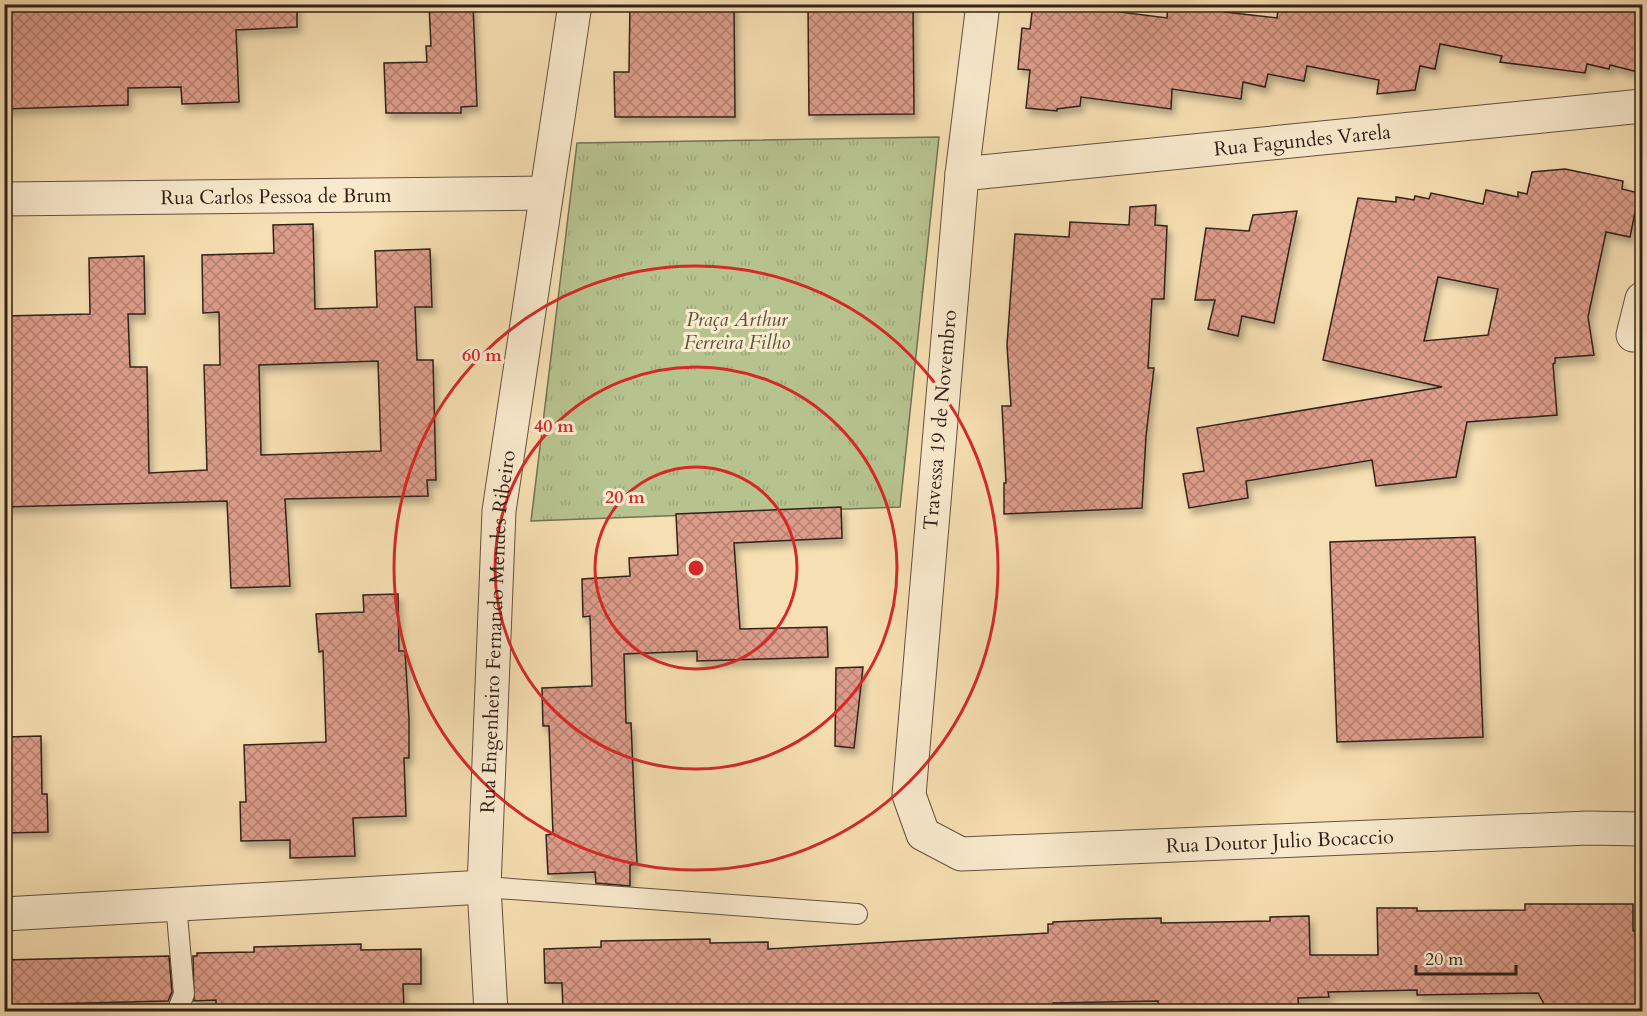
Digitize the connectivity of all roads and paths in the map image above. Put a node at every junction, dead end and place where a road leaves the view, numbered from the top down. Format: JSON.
{"nodes":[{"id":1,"x":574,"y":4,"type":"edge"},
{"id":2,"x":983,"y":4,"type":"edge"},
{"id":3,"x":1642,"y":106,"type":"edge"},
{"id":4,"x":962,"y":174,"type":"junction"},
{"id":5,"x":546,"y":194,"type":"junction"},
{"id":6,"x":4,"y":199,"type":"edge"},
{"id":7,"x":1642,"y":299,"type":"edge"},
{"id":8,"x":1633,"y":335,"type":"dead end"},
{"id":9,"x":1642,"y":828,"type":"edge"},
{"id":10,"x":923,"y":834,"type":"joint"},
{"id":11,"x":484,"y":887,"type":"junction"},
{"id":12,"x":176,"y":903,"type":"junction"},
{"id":13,"x":4,"y":914,"type":"edge"},
{"id":14,"x":857,"y":914,"type":"dead end"},
{"id":15,"x":177,"y":1011,"type":"edge"},
{"id":16,"x":491,"y":1011,"type":"edge"}],
"edges":[{"from":1,"to":5,"type":"street","name":"Rua Engenheiro Fernando Mendes Ribeiro"},
{"from":2,"to":4,"type":"street","name":"Travessa 19 de Novembro"},
{"from":3,"to":4,"type":"street","name":"Rua Fagundes Varela"},
{"from":4,"to":10,"type":"street","name":"Travessa 19 de Novembro"},
{"from":5,"to":6,"type":"street","name":"Rua Carlos Pessoa de Brum"},
{"from":5,"to":11,"type":"street","name":"Rua Engenheiro Fernando Mendes Ribeiro"},
{"from":7,"to":8,"type":"street"},
{"from":9,"to":10,"type":"street","name":"Rua Doutor Julio Bocaccio"},
{"from":11,"to":12,"type":"street"},
{"from":11,"to":14,"type":"lane"},
{"from":11,"to":16,"type":"street","name":"Rua Engenheiro Fernando Mendes Ribeiro"},
{"from":12,"to":13,"type":"street"},
{"from":12,"to":15,"type":"lane"}]}
